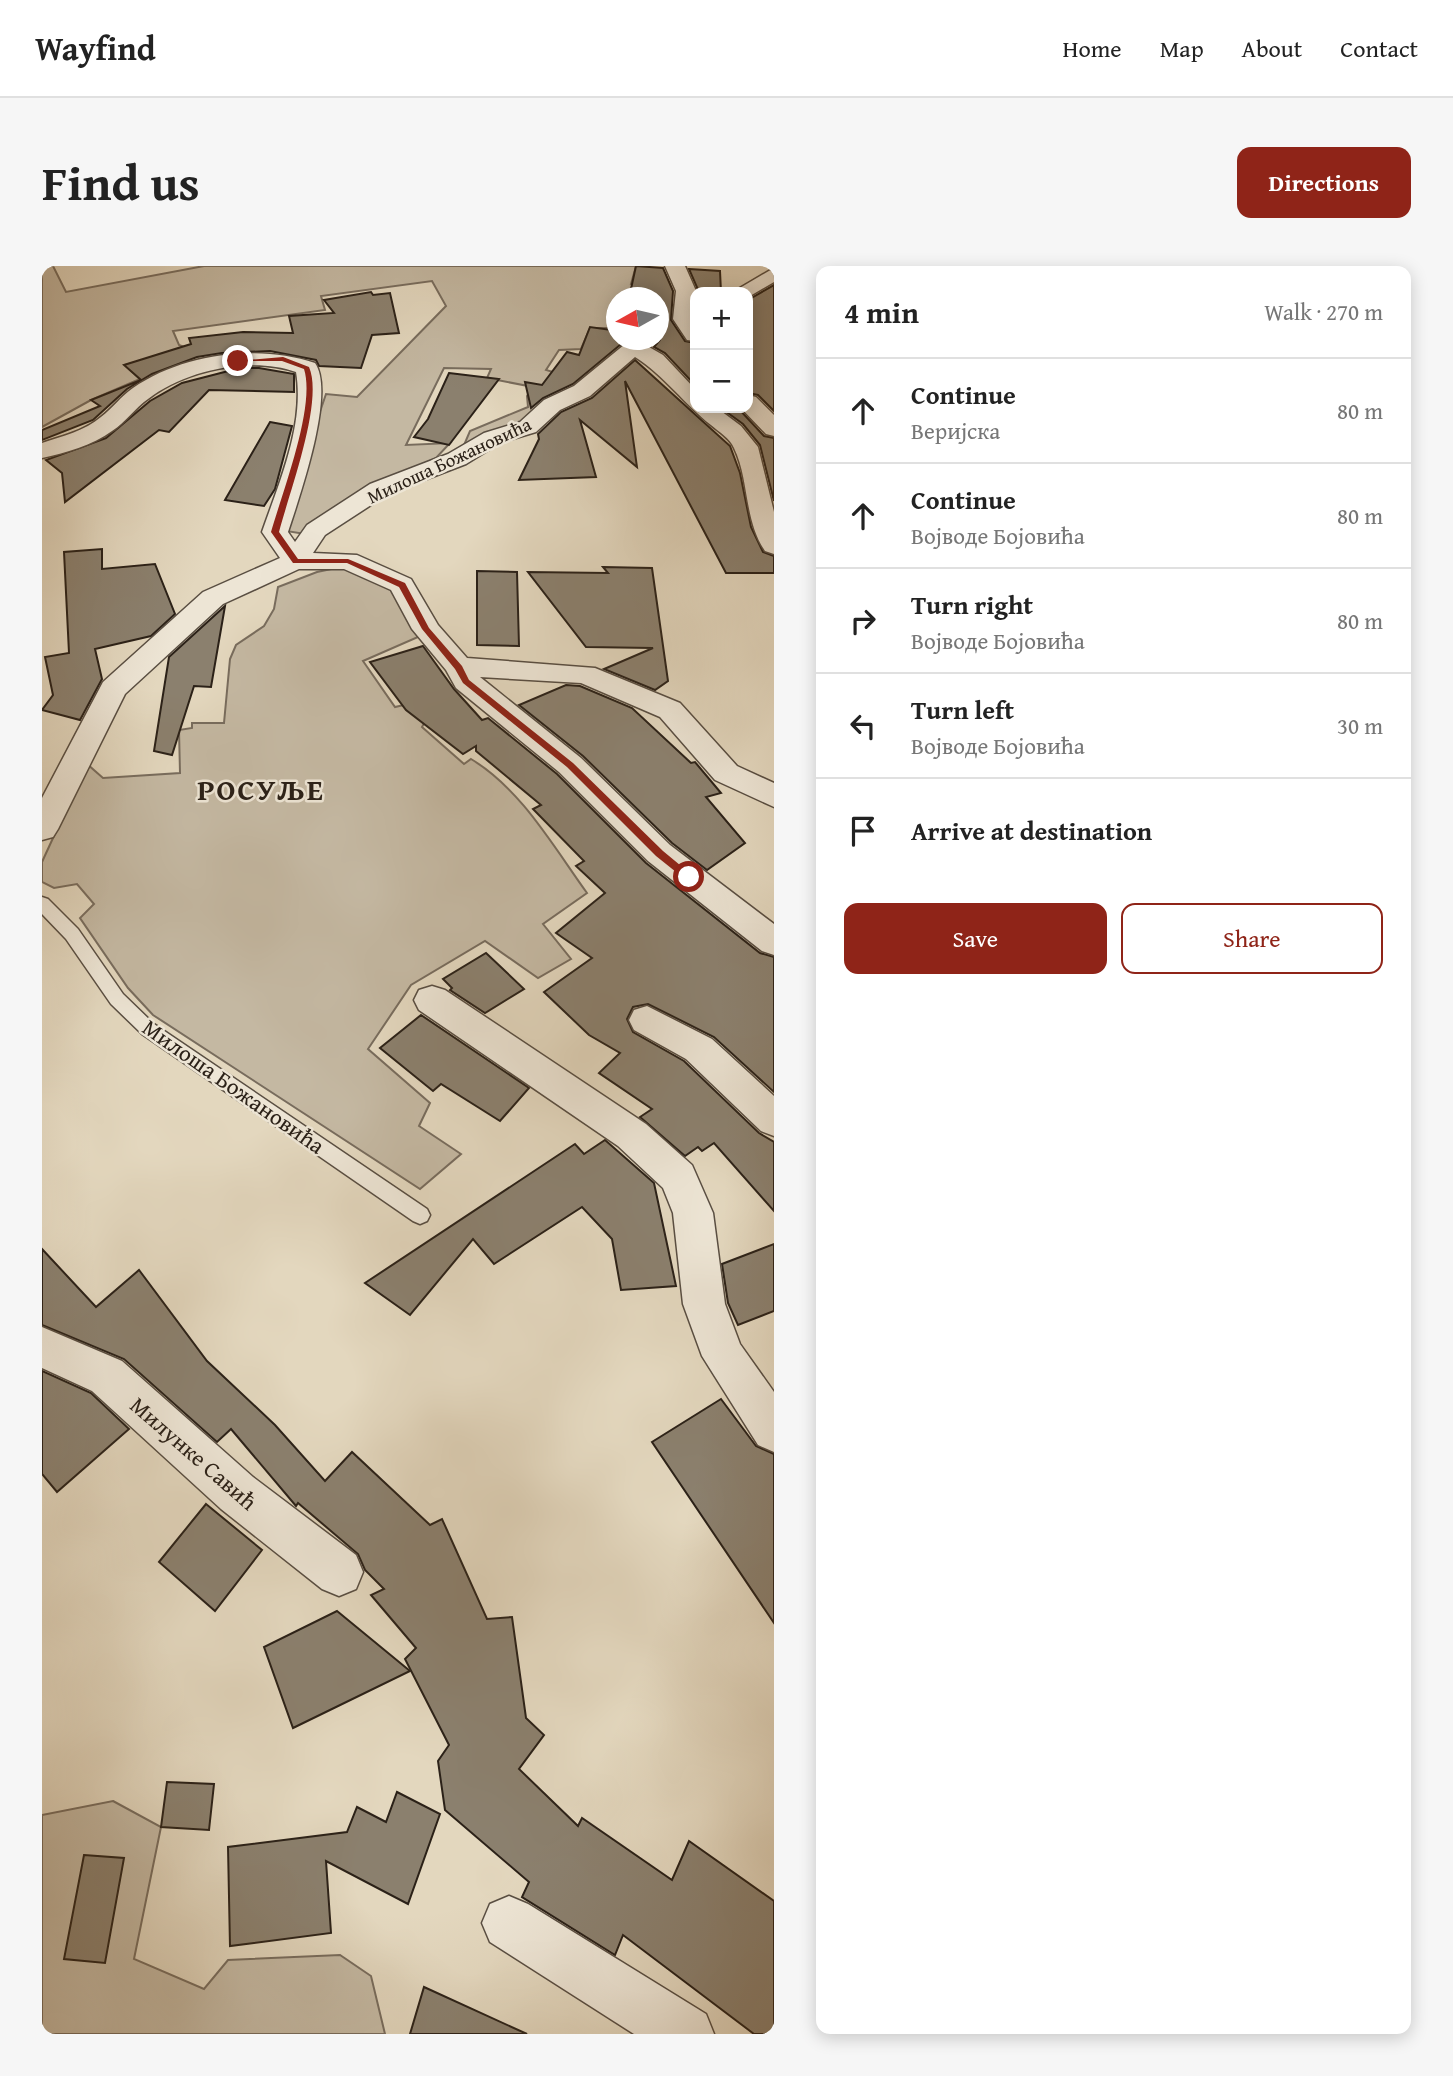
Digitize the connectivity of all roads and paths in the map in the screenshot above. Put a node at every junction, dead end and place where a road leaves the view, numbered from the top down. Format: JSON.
{"nodes":[{"id":1,"x":676,"y":266,"type":"edge"},
{"id":2,"x":774,"y":274,"type":"edge"},
{"id":3,"x":752,"y":287,"type":"edge"},
{"id":4,"x":690,"y":317,"type":"edge"},
{"id":5,"x":690,"y":323,"type":"edge"},
{"id":6,"x":669,"y":331,"type":"edge"},
{"id":7,"x":632,"y":350,"type":"edge"},
{"id":8,"x":646,"y":350,"type":"edge"},
{"id":9,"x":690,"y":397,"type":"edge"},
{"id":10,"x":753,"y":406,"type":"edge"},
{"id":11,"x":710,"y":413,"type":"edge"},
{"id":12,"x":774,"y":429,"type":"edge"},
{"id":13,"x":42,"y":451,"type":"edge"},
{"id":14,"x":774,"y":546,"type":"edge"},
{"id":15,"x":296,"y":561,"type":"junction"},
{"id":16,"x":459,"y":667,"type":"junction"},
{"id":17,"x":774,"y":796,"type":"edge"},
{"id":18,"x":42,"y":828,"type":"edge"},
{"id":19,"x":42,"y":903,"type":"edge"},
{"id":20,"x":774,"y":942,"type":"edge"},
{"id":21,"x":432,"y":1000,"type":"dead end"},
{"id":22,"x":647,"y":1020,"type":"dead end"},
{"id":23,"x":774,"y":1120,"type":"edge"},
{"id":24,"x":420,"y":1214,"type":"dead end"},
{"id":25,"x":42,"y":1347,"type":"edge"},
{"id":26,"x":774,"y":1430,"type":"edge"},
{"id":27,"x":339,"y":1572,"type":"dead end"},
{"id":28,"x":509,"y":1923,"type":"dead end"},
{"id":29,"x":686,"y":2034,"type":"edge"}],
"edges":[{"from":1,"to":4,"type":"street"},
{"from":2,"to":3,"type":"street"},
{"from":5,"to":6,"type":"street"},
{"from":7,"to":15,"type":"street","name":"Милоша Божановића"},
{"from":8,"to":9,"type":"street"},
{"from":10,"to":12,"type":"street"},
{"from":11,"to":14,"type":"street"},
{"from":13,"to":15,"type":"street"},
{"from":15,"to":16,"type":"street"},
{"from":15,"to":18,"type":"street"},
{"from":16,"to":17,"type":"street"},
{"from":16,"to":20,"type":"street"},
{"from":19,"to":24,"type":"lane","name":"Милоша Божановића"},
{"from":21,"to":26,"type":"street"},
{"from":22,"to":23,"type":"street"},
{"from":25,"to":27,"type":"street","name":"Милунке Савић"},
{"from":28,"to":29,"type":"street"}]}
